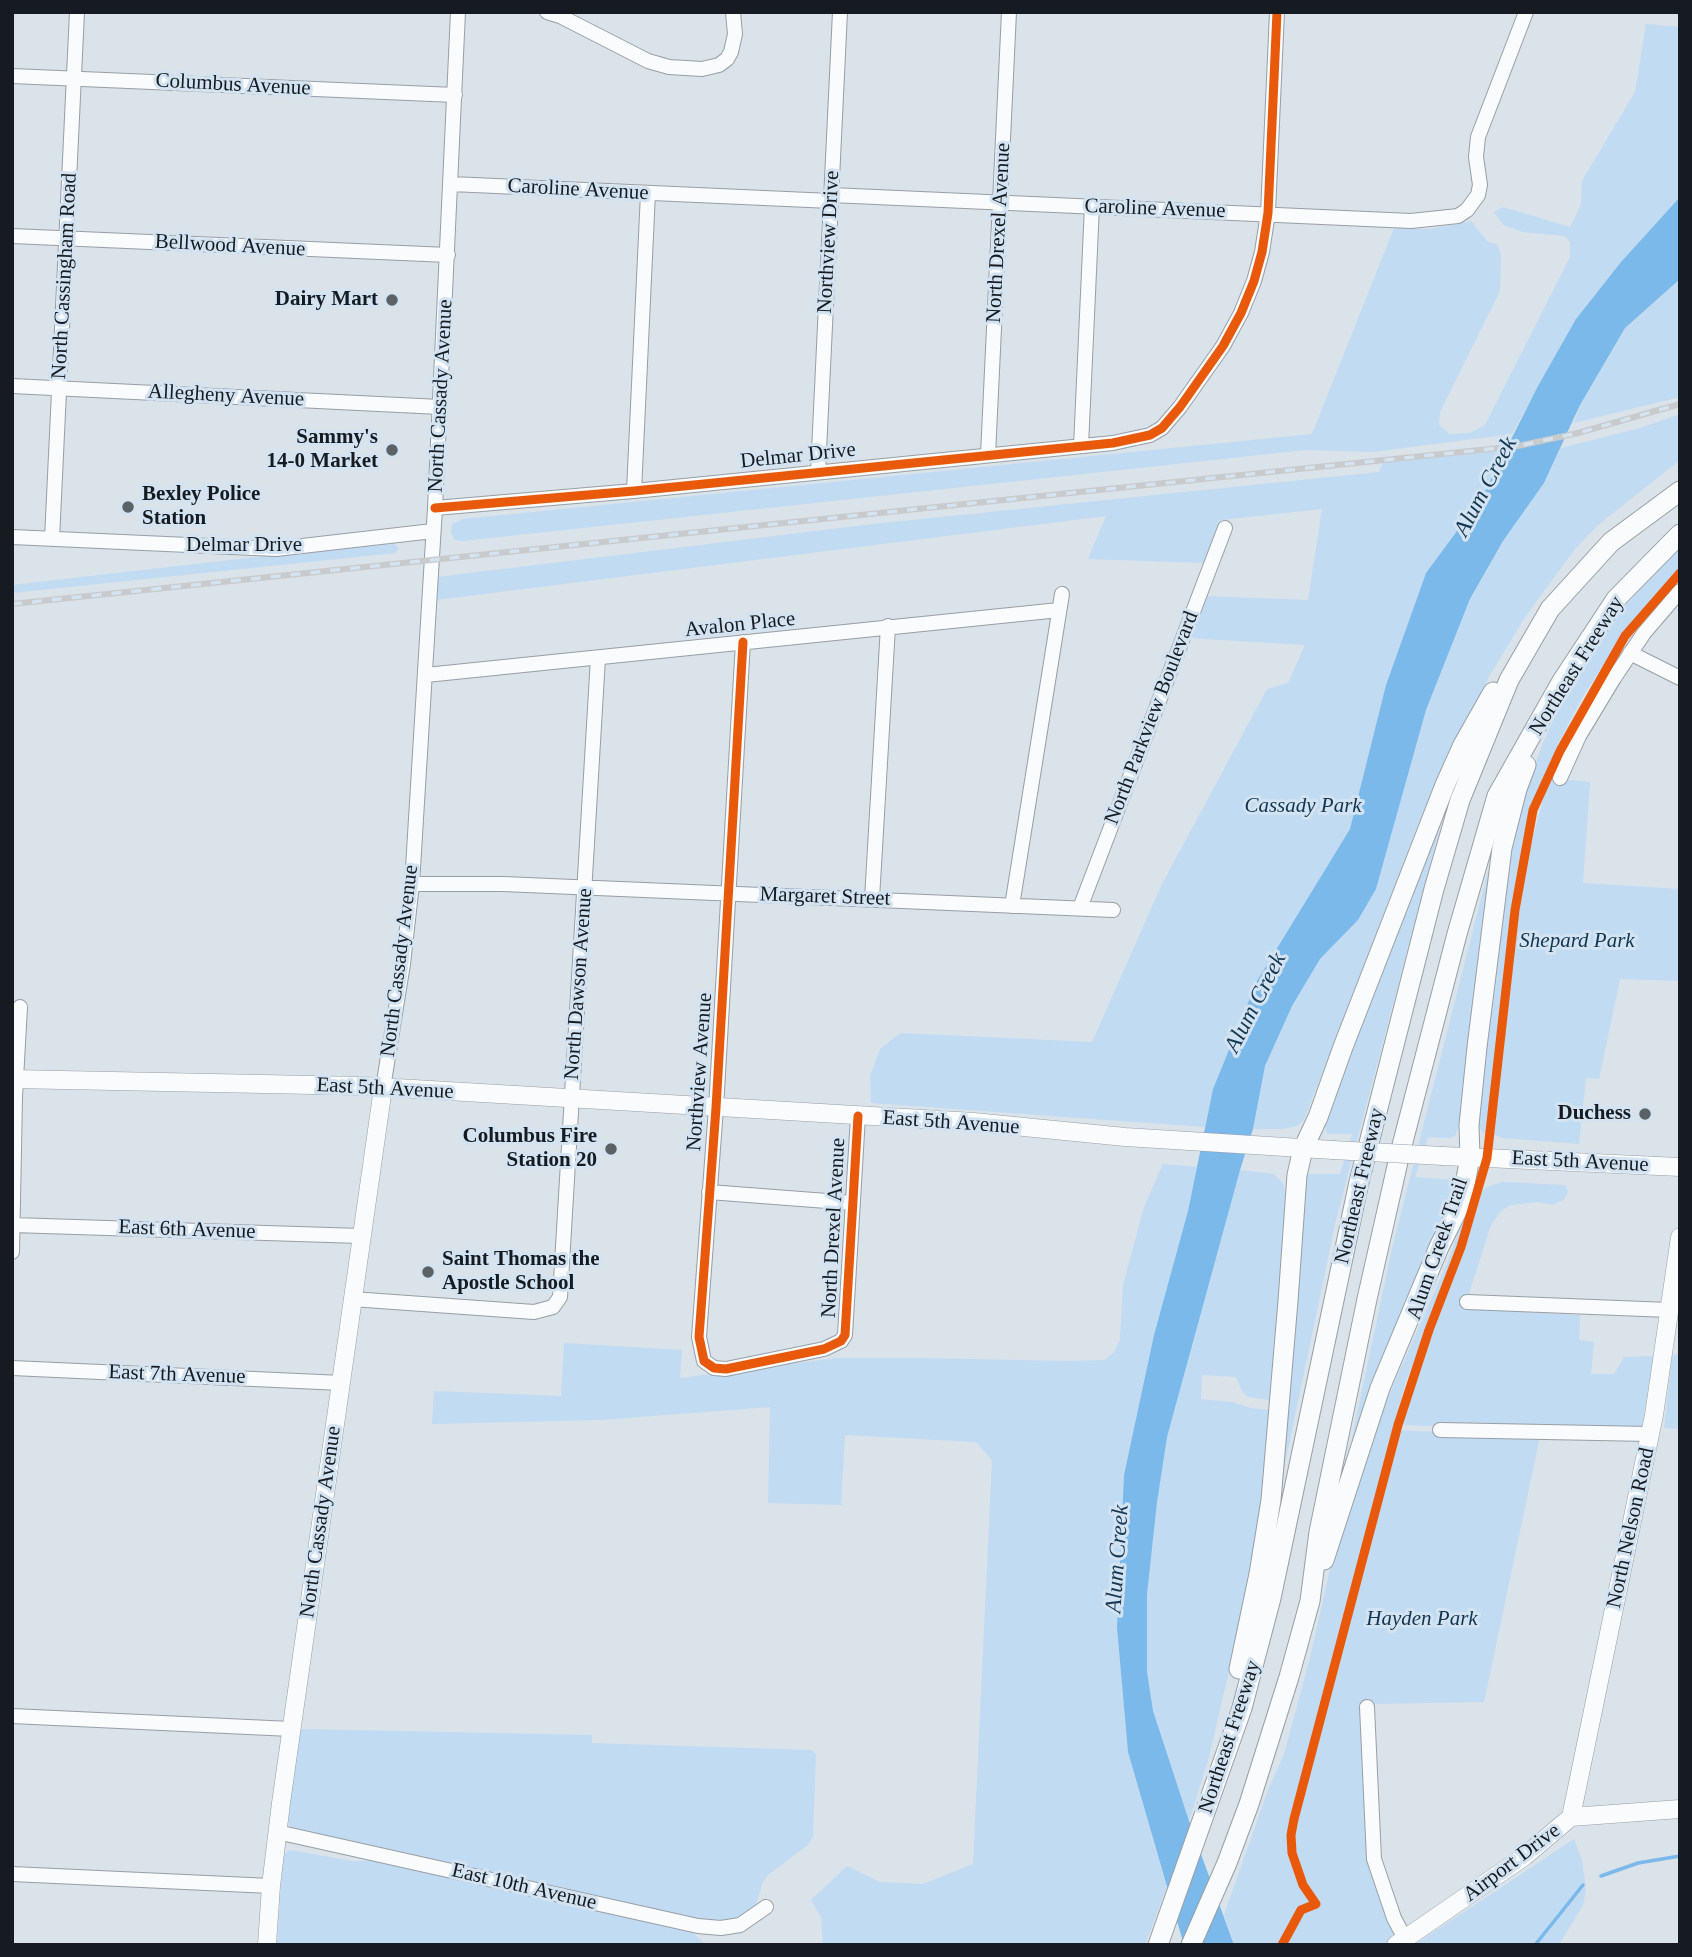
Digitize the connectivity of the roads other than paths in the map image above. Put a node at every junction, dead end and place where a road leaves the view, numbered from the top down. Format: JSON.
{"nodes":[{"id":1,"x":77,"y":12,"type":"edge"},
{"id":2,"x":458,"y":12,"type":"edge"},
{"id":3,"x":547,"y":12,"type":"edge"},
{"id":4,"x":733,"y":12,"type":"edge"},
{"id":5,"x":840,"y":12,"type":"edge"},
{"id":6,"x":1009,"y":12,"type":"edge"},
{"id":7,"x":1277,"y":12,"type":"edge"},
{"id":8,"x":1526,"y":12,"type":"edge"},
{"id":9,"x":12,"y":76,"type":"edge"},
{"id":10,"x":74,"y":79,"type":"junction"},
{"id":11,"x":455,"y":95,"type":"junction"},
{"id":12,"x":451,"y":184,"type":"junction"},
{"id":13,"x":648,"y":193,"type":"junction"},
{"id":14,"x":831,"y":198,"type":"junction"},
{"id":15,"x":1000,"y":202,"type":"junction"},
{"id":16,"x":1092,"y":206,"type":"junction"},
{"id":17,"x":1268,"y":214,"type":"junction"},
{"id":18,"x":12,"y":236,"type":"edge"},
{"id":19,"x":66,"y":238,"type":"junction"},
{"id":20,"x":448,"y":255,"type":"junction"},
{"id":21,"x":12,"y":386,"type":"edge"},
{"id":22,"x":59,"y":388,"type":"junction"},
{"id":23,"x":440,"y":407,"type":"junction"},
{"id":24,"x":1081,"y":446,"type":"junction"},
{"id":25,"x":988,"y":455,"type":"junction"},
{"id":26,"x":818,"y":472,"type":"junction"},
{"id":27,"x":634,"y":491,"type":"junction"},
{"id":28,"x":1680,"y":491,"type":"edge"},
{"id":29,"x":435,"y":508,"type":"junction"},
{"id":30,"x":1224,"y":528,"type":"dead end"},
{"id":31,"x":433,"y":531,"type":"junction"},
{"id":32,"x":1680,"y":534,"type":"edge"},
{"id":33,"x":12,"y":537,"type":"edge"},
{"id":34,"x":52,"y":539,"type":"junction"},
{"id":35,"x":1680,"y":590,"type":"edge"},
{"id":36,"x":1062,"y":594,"type":"dead end"},
{"id":37,"x":1059,"y":610,"type":"junction"},
{"id":38,"x":1542,"y":623,"type":"junction"},
{"id":39,"x":888,"y":626,"type":"junction"},
{"id":40,"x":743,"y":642,"type":"junction"},
{"id":41,"x":1630,"y":653,"type":"junction"},
{"id":42,"x":598,"y":657,"type":"junction"},
{"id":43,"x":426,"y":675,"type":"junction"},
{"id":44,"x":1680,"y":678,"type":"edge"},
{"id":45,"x":1550,"y":705,"type":"junction"},
{"id":46,"x":1560,"y":778,"type":"dead end"},
{"id":47,"x":412,"y":884,"type":"junction"},
{"id":48,"x":585,"y":887,"type":"junction"},
{"id":49,"x":729,"y":894,"type":"junction"},
{"id":50,"x":872,"y":899,"type":"junction"},
{"id":51,"x":1012,"y":906,"type":"junction"},
{"id":52,"x":1080,"y":908,"type":"junction"},
{"id":53,"x":1113,"y":910,"type":"dead end"},
{"id":54,"x":20,"y":1007,"type":"dead end"},
{"id":55,"x":14,"y":1079,"type":"edge"},
{"id":56,"x":383,"y":1088,"type":"junction"},
{"id":57,"x":572,"y":1099,"type":"junction"},
{"id":58,"x":716,"y":1108,"type":"junction"},
{"id":59,"x":858,"y":1116,"type":"junction"},
{"id":60,"x":1303,"y":1149,"type":"junction"},
{"id":61,"x":1470,"y":1157,"type":"junction"},
{"id":62,"x":1680,"y":1167,"type":"edge"},
{"id":63,"x":709,"y":1192,"type":"junction"},
{"id":64,"x":853,"y":1203,"type":"junction"},
{"id":65,"x":13,"y":1225,"type":"edge"},
{"id":66,"x":361,"y":1236,"type":"junction"},
{"id":67,"x":1680,"y":1237,"type":"edge"},
{"id":68,"x":12,"y":1252,"type":"edge"},
{"id":69,"x":352,"y":1299,"type":"junction"},
{"id":70,"x":1467,"y":1302,"type":"dead end"},
{"id":71,"x":1669,"y":1310,"type":"junction"},
{"id":72,"x":841,"y":1341,"type":"joint"},
{"id":73,"x":1672,"y":1341,"type":"edge"},
{"id":74,"x":12,"y":1368,"type":"edge"},
{"id":75,"x":342,"y":1383,"type":"junction"},
{"id":76,"x":1440,"y":1430,"type":"dead end"},
{"id":77,"x":1650,"y":1434,"type":"junction"},
{"id":78,"x":1310,"y":1601,"type":"junction"},
{"id":79,"x":1367,"y":1707,"type":"dead end"},
{"id":80,"x":12,"y":1716,"type":"edge"},
{"id":81,"x":291,"y":1729,"type":"junction"},
{"id":82,"x":1211,"y":1798,"type":"junction"},
{"id":83,"x":1680,"y":1809,"type":"edge"},
{"id":84,"x":1571,"y":1817,"type":"junction"},
{"id":85,"x":277,"y":1832,"type":"junction"},
{"id":86,"x":12,"y":1874,"type":"edge"},
{"id":87,"x":271,"y":1886,"type":"junction"},
{"id":88,"x":766,"y":1907,"type":"dead end"},
{"id":89,"x":1401,"y":1942,"type":"edge"},
{"id":90,"x":267,"y":1945,"type":"edge"},
{"id":91,"x":1158,"y":1945,"type":"edge"},
{"id":92,"x":1191,"y":1945,"type":"edge"}],
"edges":[{"from":1,"to":10,"type":"street","name":"North Cassingham Road"},
{"from":2,"to":11,"type":"street","name":"North Cassady Avenue"},
{"from":3,"to":4,"type":"street"},
{"from":5,"to":14,"type":"street","name":"Northview Drive"},
{"from":6,"to":15,"type":"street","name":"North Drexel Avenue"},
{"from":7,"to":17,"type":"street"},
{"from":8,"to":17,"type":"street","name":"Caroline Avenue"},
{"from":9,"to":10,"type":"street","name":"Columbus Avenue"},
{"from":10,"to":11,"type":"street","name":"Columbus Avenue"},
{"from":10,"to":19,"type":"street","name":"North Cassingham Road"},
{"from":11,"to":12,"type":"street","name":"North Cassady Avenue"},
{"from":12,"to":13,"type":"street","name":"Caroline Avenue"},
{"from":12,"to":20,"type":"street","name":"North Cassady Avenue"},
{"from":13,"to":14,"type":"street","name":"Caroline Avenue"},
{"from":13,"to":27,"type":"street"},
{"from":14,"to":15,"type":"street","name":"Caroline Avenue"},
{"from":14,"to":26,"type":"street","name":"Northview Drive"},
{"from":15,"to":16,"type":"street","name":"Caroline Avenue"},
{"from":15,"to":25,"type":"street","name":"North Drexel Avenue"},
{"from":16,"to":17,"type":"street","name":"Caroline Avenue"},
{"from":16,"to":24,"type":"street"},
{"from":17,"to":24,"type":"street","name":"Delmar Drive"},
{"from":18,"to":19,"type":"street","name":"Bellwood Avenue"},
{"from":19,"to":20,"type":"street","name":"Bellwood Avenue"},
{"from":19,"to":22,"type":"street","name":"North Cassingham Road"},
{"from":20,"to":23,"type":"street","name":"North Cassady Avenue"},
{"from":21,"to":22,"type":"street","name":"Allegheny Avenue"},
{"from":22,"to":23,"type":"street","name":"Allegheny Avenue"},
{"from":22,"to":34,"type":"street","name":"North Cassingham Road"},
{"from":23,"to":29,"type":"street","name":"North Cassady Avenue"},
{"from":24,"to":25,"type":"street","name":"Delmar Drive"},
{"from":25,"to":26,"type":"street","name":"Delmar Drive"},
{"from":26,"to":27,"type":"street","name":"Delmar Drive"},
{"from":27,"to":29,"type":"street","name":"Delmar Drive"},
{"from":28,"to":38,"type":"highway","name":"Northeast Freeway"},
{"from":29,"to":31,"type":"street","name":"North Cassady Avenue"},
{"from":30,"to":52,"type":"street","name":"North Parkview Boulevard"},
{"from":31,"to":34,"type":"street","name":"Delmar Drive"},
{"from":31,"to":43,"type":"street","name":"North Cassady Avenue"},
{"from":32,"to":45,"type":"highway","name":"Northeast Freeway"},
{"from":33,"to":34,"type":"street","name":"Delmar Drive"},
{"from":35,"to":41,"type":"street"},
{"from":36,"to":37,"type":"street"},
{"from":37,"to":39,"type":"street","name":"Avalon Place"},
{"from":37,"to":51,"type":"street"},
{"from":38,"to":60,"type":"highway"},
{"from":38,"to":82,"type":"highway","name":"Northeast Freeway"},
{"from":39,"to":40,"type":"street","name":"Avalon Place"},
{"from":39,"to":50,"type":"street"},
{"from":40,"to":42,"type":"street","name":"Avalon Place"},
{"from":40,"to":49,"type":"street","name":"Northview Avenue"},
{"from":41,"to":44,"type":"street"},
{"from":41,"to":46,"type":"street"},
{"from":42,"to":43,"type":"street","name":"Avalon Place"},
{"from":42,"to":48,"type":"street","name":"North Dawson Avenue"},
{"from":43,"to":47,"type":"street","name":"North Cassady Avenue"},
{"from":45,"to":61,"type":"highway"},
{"from":45,"to":78,"type":"highway","name":"Northeast Freeway"},
{"from":47,"to":48,"type":"street","name":"Margaret Street"},
{"from":47,"to":56,"type":"street","name":"North Cassady Avenue"},
{"from":48,"to":49,"type":"street","name":"Margaret Street"},
{"from":48,"to":57,"type":"street","name":"North Dawson Avenue"},
{"from":49,"to":50,"type":"street","name":"Margaret Street"},
{"from":49,"to":58,"type":"street","name":"Northview Avenue"},
{"from":50,"to":51,"type":"street","name":"Margaret Street"},
{"from":51,"to":52,"type":"street","name":"Margaret Street"},
{"from":52,"to":53,"type":"street","name":"Margaret Street"},
{"from":54,"to":55,"type":"street"},
{"from":55,"to":56,"type":"main road","name":"East 5th Avenue"},
{"from":55,"to":65,"type":"street"},
{"from":56,"to":57,"type":"main road","name":"East 5th Avenue"},
{"from":56,"to":66,"type":"main road","name":"North Cassady Avenue"},
{"from":57,"to":58,"type":"main road","name":"East 5th Avenue"},
{"from":57,"to":69,"type":"street","name":"North Dawson Avenue"},
{"from":58,"to":59,"type":"main road","name":"East 5th Avenue"},
{"from":58,"to":63,"type":"street","name":"Northview Avenue"},
{"from":59,"to":60,"type":"main road","name":"East 5th Avenue"},
{"from":59,"to":64,"type":"street","name":"North Drexel Avenue"},
{"from":60,"to":61,"type":"main road","name":"East 5th Avenue","bridge":true},
{"from":60,"to":82,"type":"highway"},
{"from":61,"to":62,"type":"main road","name":"East 5th Avenue"},
{"from":61,"to":78,"type":"highway"},
{"from":63,"to":64,"type":"street"},
{"from":63,"to":72,"type":"street","name":"Northview Avenue"},
{"from":64,"to":72,"type":"street","name":"North Drexel Avenue"},
{"from":65,"to":66,"type":"street","name":"East 6th Avenue"},
{"from":65,"to":68,"type":"street"},
{"from":66,"to":69,"type":"main road","name":"North Cassady Avenue"},
{"from":67,"to":71,"type":"main road","name":"North Nelson Road"},
{"from":69,"to":75,"type":"main road","name":"North Cassady Avenue"},
{"from":70,"to":71,"type":"street"},
{"from":71,"to":73,"type":"main road","name":"North Nelson Road"},
{"from":73,"to":77,"type":"main road","name":"North Nelson Road"},
{"from":74,"to":75,"type":"street","name":"East 7th Avenue"},
{"from":75,"to":81,"type":"main road","name":"North Cassady Avenue"},
{"from":76,"to":77,"type":"street"},
{"from":77,"to":84,"type":"main road","name":"North Nelson Road"},
{"from":78,"to":92,"type":"highway","name":"Northeast Freeway"},
{"from":79,"to":89,"type":"street"},
{"from":80,"to":81,"type":"street"},
{"from":81,"to":85,"type":"main road","name":"North Cassady Avenue"},
{"from":82,"to":91,"type":"highway","name":"Northeast Freeway"},
{"from":83,"to":84,"type":"main road","name":"Airport Drive"},
{"from":84,"to":89,"type":"main road","name":"Airport Drive"},
{"from":85,"to":87,"type":"main road","name":"North Cassady Avenue"},
{"from":85,"to":88,"type":"street","name":"East 10th Avenue"},
{"from":86,"to":87,"type":"street"},
{"from":87,"to":90,"type":"main road","name":"North Cassady Avenue"}]}
